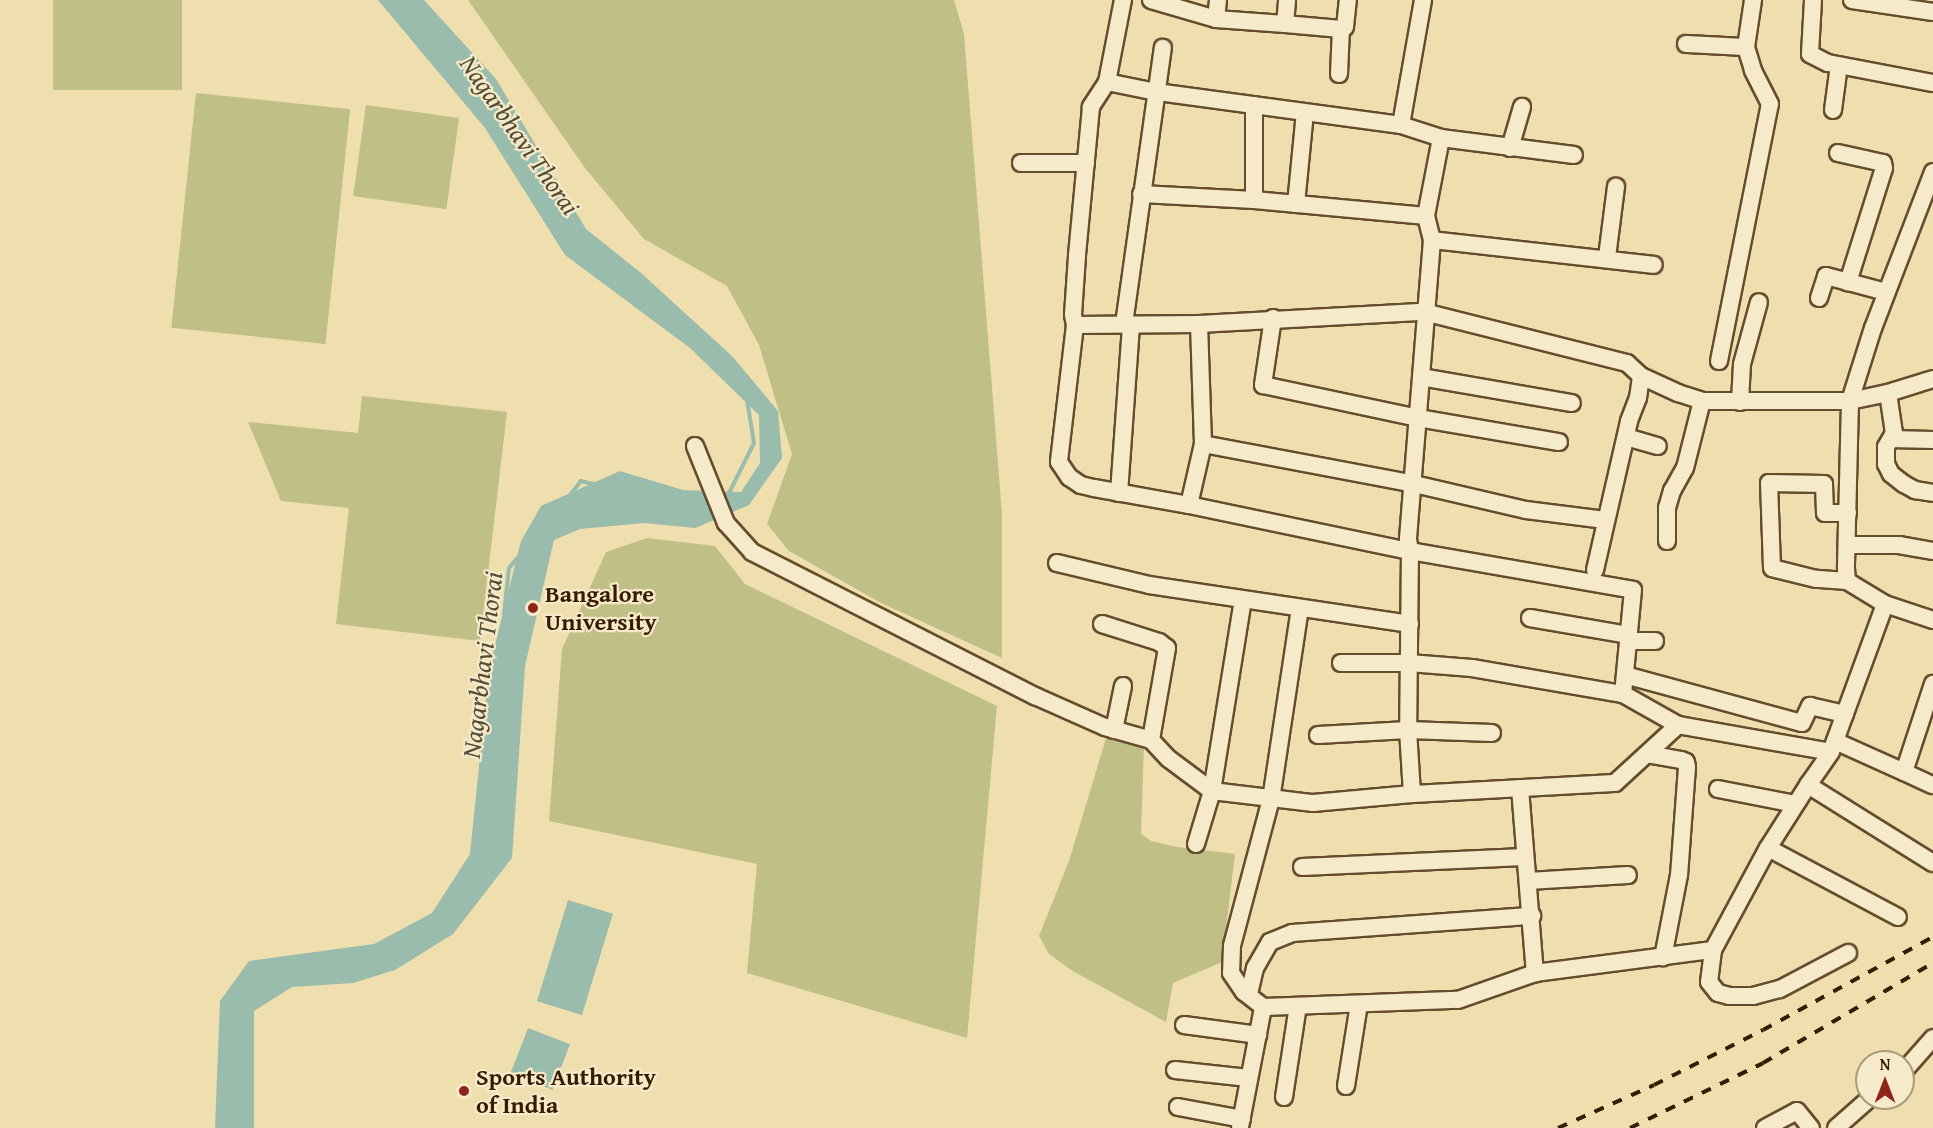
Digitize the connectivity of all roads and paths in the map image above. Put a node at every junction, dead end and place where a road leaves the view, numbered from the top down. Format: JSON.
{"nodes":[{"id":1,"x":1123,"y":0,"type":"edge"},
{"id":2,"x":1151,"y":0,"type":"edge"},
{"id":3,"x":1218,"y":0,"type":"edge"},
{"id":4,"x":1287,"y":0,"type":"edge"},
{"id":5,"x":1348,"y":0,"type":"edge"},
{"id":6,"x":1423,"y":0,"type":"edge"},
{"id":7,"x":1753,"y":0,"type":"edge"},
{"id":8,"x":1813,"y":0,"type":"edge"},
{"id":9,"x":1852,"y":0,"type":"edge"},
{"id":10,"x":1933,"y":12,"type":"edge"},
{"id":11,"x":1216,"y":20,"type":"junction"},
{"id":12,"x":1285,"y":24,"type":"junction"},
{"id":13,"x":1341,"y":29,"type":"junction"},
{"id":14,"x":1686,"y":44,"type":"dead end"},
{"id":15,"x":1746,"y":47,"type":"junction"},
{"id":16,"x":1163,"y":48,"type":"dead end"},
{"id":17,"x":1839,"y":65,"type":"junction"},
{"id":18,"x":1339,"y":74,"type":"dead end"},
{"id":19,"x":1107,"y":82,"type":"junction"},
{"id":20,"x":1933,"y":83,"type":"edge"},
{"id":21,"x":1156,"y":92,"type":"junction"},
{"id":22,"x":1254,"y":105,"type":"junction"},
{"id":23,"x":1522,"y":107,"type":"dead end"},
{"id":24,"x":1833,"y":110,"type":"dead end"},
{"id":25,"x":1305,"y":112,"type":"junction"},
{"id":26,"x":1401,"y":125,"type":"junction"},
{"id":27,"x":1441,"y":138,"type":"junction"},
{"id":28,"x":1510,"y":148,"type":"junction"},
{"id":29,"x":1838,"y":153,"type":"dead end"},
{"id":30,"x":1574,"y":155,"type":"dead end"},
{"id":31,"x":1021,"y":163,"type":"dead end"},
{"id":32,"x":1086,"y":163,"type":"junction"},
{"id":33,"x":1933,"y":172,"type":"edge"},
{"id":34,"x":1616,"y":187,"type":"dead end"},
{"id":35,"x":1141,"y":194,"type":"junction"},
{"id":36,"x":1254,"y":200,"type":"junction"},
{"id":37,"x":1296,"y":204,"type":"junction"},
{"id":38,"x":1426,"y":216,"type":"junction"},
{"id":39,"x":1432,"y":240,"type":"junction"},
{"id":40,"x":1606,"y":257,"type":"junction"},
{"id":41,"x":1654,"y":265,"type":"dead end"},
{"id":42,"x":1848,"y":282,"type":"junction"},
{"id":43,"x":1886,"y":292,"type":"junction"},
{"id":44,"x":1819,"y":298,"type":"dead end"},
{"id":45,"x":1759,"y":302,"type":"dead end"},
{"id":46,"x":1425,"y":312,"type":"junction"},
{"id":47,"x":1273,"y":318,"type":"junction"},
{"id":48,"x":1127,"y":324,"type":"junction"},
{"id":49,"x":1199,"y":324,"type":"junction"},
{"id":50,"x":1075,"y":325,"type":"junction"},
{"id":51,"x":1719,"y":361,"type":"dead end"},
{"id":52,"x":1641,"y":376,"type":"junction"},
{"id":53,"x":1421,"y":377,"type":"junction"},
{"id":54,"x":1933,"y":379,"type":"edge"},
{"id":55,"x":1888,"y":393,"type":"junction"},
{"id":56,"x":1702,"y":401,"type":"junction"},
{"id":57,"x":1850,"y":401,"type":"junction"},
{"id":58,"x":1740,"y":402,"type":"junction"},
{"id":59,"x":1572,"y":403,"type":"dead end"},
{"id":60,"x":1419,"y":418,"type":"junction"},
{"id":61,"x":1626,"y":437,"type":"junction"},
{"id":62,"x":1891,"y":439,"type":"junction"},
{"id":63,"x":1933,"y":440,"type":"edge"},
{"id":64,"x":1559,"y":442,"type":"dead end"},
{"id":65,"x":1203,"y":444,"type":"junction"},
{"id":66,"x":695,"y":446,"type":"dead end"},
{"id":67,"x":1658,"y":446,"type":"dead end"},
{"id":68,"x":1410,"y":483,"type":"junction"},
{"id":69,"x":1119,"y":493,"type":"junction"},
{"id":70,"x":1933,"y":493,"type":"edge"},
{"id":71,"x":1189,"y":505,"type":"junction"},
{"id":72,"x":1848,"y":513,"type":"junction"},
{"id":73,"x":1605,"y":520,"type":"junction"},
{"id":74,"x":1667,"y":541,"type":"dead end"},
{"id":75,"x":1847,"y":545,"type":"junction"},
{"id":76,"x":1410,"y":551,"type":"junction"},
{"id":77,"x":1933,"y":551,"type":"edge"},
{"id":78,"x":1057,"y":563,"type":"dead end"},
{"id":79,"x":1594,"y":570,"type":"dead end"},
{"id":80,"x":1847,"y":581,"type":"junction"},
{"id":81,"x":1243,"y":600,"type":"junction"},
{"id":82,"x":1885,"y":604,"type":"junction"},
{"id":83,"x":1300,"y":608,"type":"junction"},
{"id":84,"x":1530,"y":618,"type":"dead end"},
{"id":85,"x":1933,"y":620,"type":"edge"},
{"id":86,"x":1102,"y":624,"type":"dead end"},
{"id":87,"x":1410,"y":624,"type":"junction"},
{"id":88,"x":1628,"y":638,"type":"junction"},
{"id":89,"x":1655,"y":641,"type":"dead end"},
{"id":90,"x":1341,"y":663,"type":"dead end"},
{"id":91,"x":1409,"y":663,"type":"junction"},
{"id":92,"x":1625,"y":675,"type":"junction"},
{"id":93,"x":1933,"y":684,"type":"edge"},
{"id":94,"x":1123,"y":686,"type":"dead end"},
{"id":95,"x":1623,"y":694,"type":"junction"},
{"id":96,"x":1845,"y":714,"type":"junction"},
{"id":97,"x":1678,"y":725,"type":"junction"},
{"id":98,"x":1114,"y":730,"type":"junction"},
{"id":99,"x":1408,"y":730,"type":"junction"},
{"id":100,"x":1492,"y":733,"type":"dead end"},
{"id":101,"x":1318,"y":735,"type":"dead end"},
{"id":102,"x":1152,"y":740,"type":"junction"},
{"id":103,"x":1833,"y":747,"type":"junction"},
{"id":104,"x":1647,"y":754,"type":"junction"},
{"id":105,"x":1904,"y":772,"type":"junction"},
{"id":106,"x":1808,"y":785,"type":"junction"},
{"id":107,"x":1932,"y":785,"type":"edge"},
{"id":108,"x":1520,"y":788,"type":"junction"},
{"id":109,"x":1718,"y":789,"type":"dead end"},
{"id":110,"x":1212,"y":791,"type":"junction"},
{"id":111,"x":1412,"y":794,"type":"junction"},
{"id":112,"x":1271,"y":799,"type":"junction"},
{"id":113,"x":1795,"y":804,"type":"junction"},
{"id":114,"x":1196,"y":844,"type":"dead end"},
{"id":115,"x":1767,"y":848,"type":"junction"},
{"id":116,"x":1524,"y":857,"type":"junction"},
{"id":117,"x":1933,"y":863,"type":"edge"},
{"id":118,"x":1302,"y":867,"type":"dead end"},
{"id":119,"x":1628,"y":875,"type":"dead end"},
{"id":120,"x":1528,"y":881,"type":"junction"},
{"id":121,"x":1532,"y":916,"type":"junction"},
{"id":122,"x":1898,"y":917,"type":"dead end"},
{"id":123,"x":1713,"y":950,"type":"junction"},
{"id":124,"x":1848,"y":953,"type":"dead end"},
{"id":125,"x":1663,"y":957,"type":"junction"},
{"id":126,"x":1534,"y":973,"type":"junction"},
{"id":127,"x":1249,"y":994,"type":"junction"},
{"id":128,"x":1359,"y":1004,"type":"junction"},
{"id":129,"x":1298,"y":1006,"type":"junction"},
{"id":130,"x":1263,"y":1007,"type":"junction"},
{"id":131,"x":1184,"y":1025,"type":"dead end"},
{"id":132,"x":1258,"y":1035,"type":"junction"},
{"id":133,"x":1933,"y":1038,"type":"edge"},
{"id":134,"x":1915,"y":1058,"type":"edge"},
{"id":135,"x":1175,"y":1070,"type":"dead end"},
{"id":136,"x":1249,"y":1078,"type":"junction"},
{"id":137,"x":1346,"y":1086,"type":"dead end"},
{"id":138,"x":1284,"y":1097,"type":"dead end"},
{"id":139,"x":1178,"y":1107,"type":"dead end"},
{"id":140,"x":1856,"y":1110,"type":"edge"},
{"id":141,"x":1241,"y":1123,"type":"edge"},
{"id":142,"x":1765,"y":1128,"type":"edge"},
{"id":143,"x":1811,"y":1128,"type":"edge"},
{"id":144,"x":1836,"y":1128,"type":"edge"}],
"edges":[{"from":1,"to":19,"type":"street"},
{"from":2,"to":11,"type":"street"},
{"from":3,"to":11,"type":"street"},
{"from":4,"to":12,"type":"street"},
{"from":5,"to":13,"type":"street"},
{"from":6,"to":26,"type":"street"},
{"from":7,"to":15,"type":"street"},
{"from":8,"to":17,"type":"street"},
{"from":9,"to":10,"type":"street"},
{"from":11,"to":12,"type":"street"},
{"from":12,"to":13,"type":"street"},
{"from":13,"to":18,"type":"street"},
{"from":14,"to":15,"type":"street"},
{"from":15,"to":51,"type":"street"},
{"from":16,"to":21,"type":"street"},
{"from":17,"to":20,"type":"street"},
{"from":17,"to":24,"type":"street"},
{"from":19,"to":21,"type":"street"},
{"from":19,"to":32,"type":"street"},
{"from":21,"to":22,"type":"street"},
{"from":21,"to":35,"type":"street"},
{"from":22,"to":25,"type":"street"},
{"from":22,"to":36,"type":"street"},
{"from":23,"to":28,"type":"street"},
{"from":25,"to":26,"type":"street"},
{"from":25,"to":37,"type":"street"},
{"from":26,"to":27,"type":"street"},
{"from":27,"to":28,"type":"street"},
{"from":27,"to":38,"type":"street"},
{"from":28,"to":30,"type":"street"},
{"from":29,"to":42,"type":"street"},
{"from":31,"to":32,"type":"street"},
{"from":32,"to":50,"type":"street"},
{"from":33,"to":43,"type":"street"},
{"from":34,"to":40,"type":"street"},
{"from":35,"to":36,"type":"street"},
{"from":35,"to":48,"type":"street"},
{"from":36,"to":37,"type":"street"},
{"from":37,"to":38,"type":"street"},
{"from":38,"to":39,"type":"street"},
{"from":39,"to":40,"type":"street"},
{"from":39,"to":46,"type":"street"},
{"from":40,"to":41,"type":"street"},
{"from":42,"to":43,"type":"street"},
{"from":42,"to":44,"type":"street"},
{"from":43,"to":57,"type":"street"},
{"from":45,"to":58,"type":"street"},
{"from":46,"to":47,"type":"street"},
{"from":46,"to":52,"type":"street"},
{"from":46,"to":53,"type":"street"},
{"from":47,"to":49,"type":"street"},
{"from":47,"to":60,"type":"street"},
{"from":48,"to":49,"type":"street"},
{"from":48,"to":50,"type":"street"},
{"from":48,"to":69,"type":"street"},
{"from":49,"to":65,"type":"street"},
{"from":50,"to":69,"type":"street"},
{"from":52,"to":56,"type":"street"},
{"from":52,"to":61,"type":"street"},
{"from":53,"to":59,"type":"street"},
{"from":53,"to":60,"type":"street"},
{"from":54,"to":55,"type":"street"},
{"from":55,"to":57,"type":"street"},
{"from":55,"to":62,"type":"street"},
{"from":56,"to":58,"type":"street"},
{"from":56,"to":74,"type":"street"},
{"from":57,"to":58,"type":"street"},
{"from":57,"to":72,"type":"street"},
{"from":60,"to":64,"type":"street"},
{"from":60,"to":68,"type":"street"},
{"from":61,"to":67,"type":"street"},
{"from":61,"to":73,"type":"street"},
{"from":62,"to":63,"type":"street"},
{"from":62,"to":70,"type":"street"},
{"from":65,"to":68,"type":"street"},
{"from":65,"to":71,"type":"street"},
{"from":66,"to":98,"type":"street"},
{"from":68,"to":73,"type":"street"},
{"from":68,"to":76,"type":"street"},
{"from":69,"to":71,"type":"street"},
{"from":71,"to":76,"type":"street"},
{"from":72,"to":75,"type":"street"},
{"from":72,"to":80,"type":"street"},
{"from":73,"to":79,"type":"street"},
{"from":75,"to":77,"type":"street"},
{"from":75,"to":80,"type":"street"},
{"from":76,"to":87,"type":"street"},
{"from":76,"to":88,"type":"street"},
{"from":78,"to":81,"type":"street"},
{"from":80,"to":82,"type":"street"},
{"from":81,"to":83,"type":"street"},
{"from":81,"to":110,"type":"street"},
{"from":82,"to":85,"type":"street"},
{"from":82,"to":96,"type":"street"},
{"from":83,"to":87,"type":"street"},
{"from":83,"to":112,"type":"street"},
{"from":84,"to":88,"type":"street"},
{"from":86,"to":102,"type":"street"},
{"from":87,"to":91,"type":"street"},
{"from":88,"to":89,"type":"street"},
{"from":88,"to":92,"type":"street"},
{"from":90,"to":91,"type":"street"},
{"from":91,"to":95,"type":"street"},
{"from":91,"to":99,"type":"street"},
{"from":92,"to":95,"type":"street"},
{"from":92,"to":96,"type":"street"},
{"from":93,"to":105,"type":"street"},
{"from":94,"to":98,"type":"street"},
{"from":95,"to":97,"type":"street"},
{"from":96,"to":103,"type":"street"},
{"from":97,"to":103,"type":"street"},
{"from":97,"to":104,"type":"street"},
{"from":98,"to":102,"type":"street"},
{"from":99,"to":100,"type":"street"},
{"from":99,"to":101,"type":"street"},
{"from":99,"to":111,"type":"street"},
{"from":102,"to":110,"type":"street"},
{"from":103,"to":105,"type":"street"},
{"from":103,"to":106,"type":"street"},
{"from":104,"to":108,"type":"street"},
{"from":104,"to":125,"type":"street"},
{"from":105,"to":107,"type":"street"},
{"from":106,"to":113,"type":"street"},
{"from":106,"to":117,"type":"street"},
{"from":108,"to":111,"type":"street"},
{"from":108,"to":116,"type":"street"},
{"from":109,"to":113,"type":"street"},
{"from":110,"to":112,"type":"street"},
{"from":110,"to":114,"type":"street"},
{"from":111,"to":112,"type":"street"},
{"from":112,"to":127,"type":"street"},
{"from":113,"to":115,"type":"street"},
{"from":115,"to":122,"type":"street"},
{"from":115,"to":123,"type":"street"},
{"from":116,"to":118,"type":"street"},
{"from":116,"to":120,"type":"street"},
{"from":119,"to":120,"type":"street"},
{"from":120,"to":121,"type":"street"},
{"from":121,"to":126,"type":"street"},
{"from":121,"to":127,"type":"street"},
{"from":123,"to":124,"type":"street"},
{"from":123,"to":125,"type":"street"},
{"from":125,"to":126,"type":"street"},
{"from":126,"to":128,"type":"street"},
{"from":127,"to":130,"type":"street"},
{"from":128,"to":129,"type":"street"},
{"from":128,"to":137,"type":"street"},
{"from":129,"to":130,"type":"street"},
{"from":129,"to":138,"type":"street"},
{"from":130,"to":132,"type":"street"},
{"from":131,"to":132,"type":"street"},
{"from":132,"to":136,"type":"street"},
{"from":133,"to":134,"type":"street"},
{"from":135,"to":136,"type":"street"},
{"from":136,"to":141,"type":"street"},
{"from":139,"to":141,"type":"street"},
{"from":140,"to":144,"type":"street"},
{"from":142,"to":143,"type":"street"}]}
